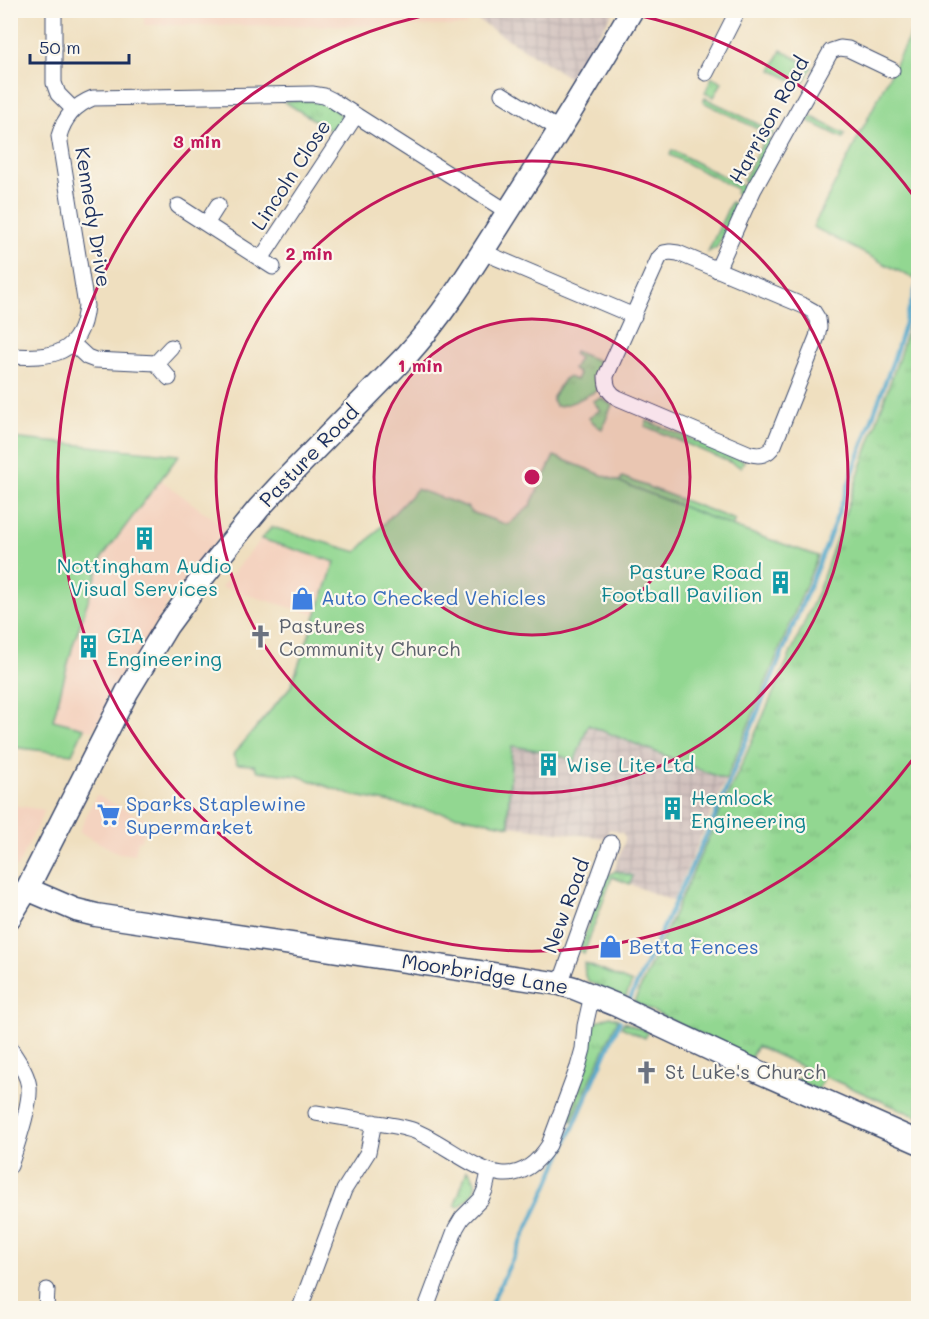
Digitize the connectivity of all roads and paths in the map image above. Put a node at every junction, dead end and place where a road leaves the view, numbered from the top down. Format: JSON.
{"nodes":[{"id":1,"x":54,"y":10,"type":"edge"},
{"id":2,"x":632,"y":10,"type":"edge"},
{"id":3,"x":738,"y":10,"type":"edge"},
{"id":4,"x":892,"y":70,"type":"dead end"},
{"id":5,"x":706,"y":73,"type":"dead end"},
{"id":6,"x":502,"y":92,"type":"dead end"},
{"id":7,"x":73,"y":109,"type":"junction"},
{"id":8,"x":356,"y":115,"type":"junction"},
{"id":9,"x":560,"y":130,"type":"junction"},
{"id":10,"x":218,"y":205,"type":"dead end"},
{"id":11,"x":178,"y":206,"type":"dead end"},
{"id":12,"x":508,"y":212,"type":"junction"},
{"id":13,"x":206,"y":224,"type":"junction"},
{"id":14,"x":483,"y":252,"type":"junction"},
{"id":15,"x":717,"y":270,"type":"junction"},
{"id":16,"x":634,"y":316,"type":"junction"},
{"id":17,"x":72,"y":343,"type":"junction"},
{"id":18,"x":171,"y":347,"type":"dead end"},
{"id":19,"x":10,"y":356,"type":"edge"},
{"id":20,"x":156,"y":363,"type":"junction"},
{"id":21,"x":169,"y":378,"type":"dead end"},
{"id":22,"x":610,"y":843,"type":"dead end"},
{"id":23,"x":27,"y":889,"type":"junction"},
{"id":24,"x":11,"y":916,"type":"edge"},
{"id":25,"x":560,"y":984,"type":"junction"},
{"id":26,"x":592,"y":995,"type":"junction"},
{"id":27,"x":10,"y":1048,"type":"edge"},
{"id":28,"x":374,"y":1122,"type":"junction"},
{"id":29,"x":328,"y":1132,"type":"dead end"},
{"id":30,"x":918,"y":1142,"type":"edge"},
{"id":31,"x":10,"y":1166,"type":"edge"},
{"id":32,"x":489,"y":1172,"type":"junction"},
{"id":33,"x":47,"y":1290,"type":"dead end"},
{"id":34,"x":46,"y":1308,"type":"edge"},
{"id":35,"x":300,"y":1308,"type":"edge"},
{"id":36,"x":426,"y":1308,"type":"edge"}],
"edges":[{"from":1,"to":7,"type":"street"},
{"from":2,"to":9,"type":"main road","name":"Pasture Road"},
{"from":3,"to":5,"type":"street"},
{"from":4,"to":15,"type":"street","name":"Harrison Road"},
{"from":6,"to":9,"type":"street"},
{"from":7,"to":8,"type":"street"},
{"from":7,"to":17,"type":"street","name":"Kennedy Drive"},
{"from":8,"to":12,"type":"street"},
{"from":8,"to":13,"type":"street","name":"Lincoln Close"},
{"from":9,"to":12,"type":"main road","name":"Pasture Road"},
{"from":10,"to":13,"type":"street"},
{"from":11,"to":13,"type":"street","name":"Lincoln Close"},
{"from":12,"to":14,"type":"main road","name":"Pasture Road"},
{"from":14,"to":16,"type":"street"},
{"from":14,"to":23,"type":"main road","name":"Pasture Road"},
{"from":15,"to":16,"type":"street"},
{"from":15,"to":16,"type":"street"},
{"from":17,"to":19,"type":"street"},
{"from":17,"to":20,"type":"street"},
{"from":18,"to":20,"type":"street"},
{"from":20,"to":21,"type":"street"},
{"from":22,"to":25,"type":"street","name":"New Road"},
{"from":23,"to":24,"type":"main road","name":"Pasture Road"},
{"from":23,"to":25,"type":"main road","name":"Moorbridge Lane"},
{"from":25,"to":26,"type":"main road","name":"Moorbridge Lane"},
{"from":26,"to":30,"type":"main road","name":"Moorbridge Lane"},
{"from":26,"to":32,"type":"street"},
{"from":27,"to":31,"type":"street"},
{"from":28,"to":29,"type":"street"},
{"from":28,"to":32,"type":"street"},
{"from":28,"to":35,"type":"street"},
{"from":32,"to":36,"type":"street"},
{"from":33,"to":34,"type":"street"}]}
